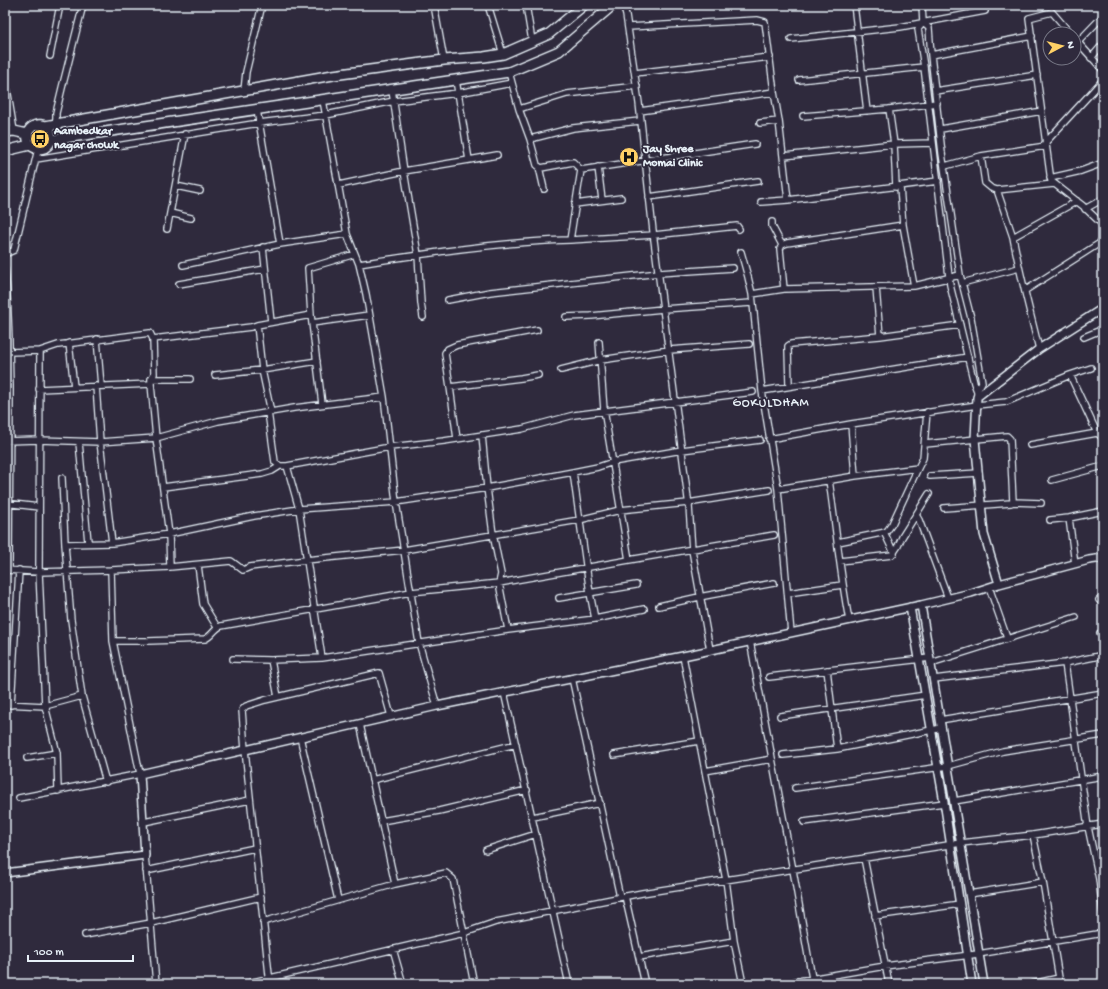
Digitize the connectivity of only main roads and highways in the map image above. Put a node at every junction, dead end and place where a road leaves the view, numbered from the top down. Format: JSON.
{"nodes":[{"id":1,"x":584,"y":5,"type":"edge"},
{"id":2,"x":613,"y":5,"type":"edge"},
{"id":3,"x":45,"y":126,"type":"junction"},
{"id":4,"x":10,"y":132,"type":"edge"},
{"id":5,"x":27,"y":134,"type":"junction"},
{"id":6,"x":51,"y":140,"type":"junction"},
{"id":7,"x":34,"y":147,"type":"junction"},
{"id":8,"x":5,"y":150,"type":"edge"}],
"edges":[{"from":1,"to":3,"type":"highway"},
{"from":2,"to":6,"type":"highway"},
{"from":3,"to":5,"type":"highway"},
{"from":3,"to":6,"type":"highway"},
{"from":4,"to":5,"type":"highway"},
{"from":5,"to":7,"type":"highway"},
{"from":6,"to":7,"type":"highway"},
{"from":7,"to":8,"type":"highway"}]}
